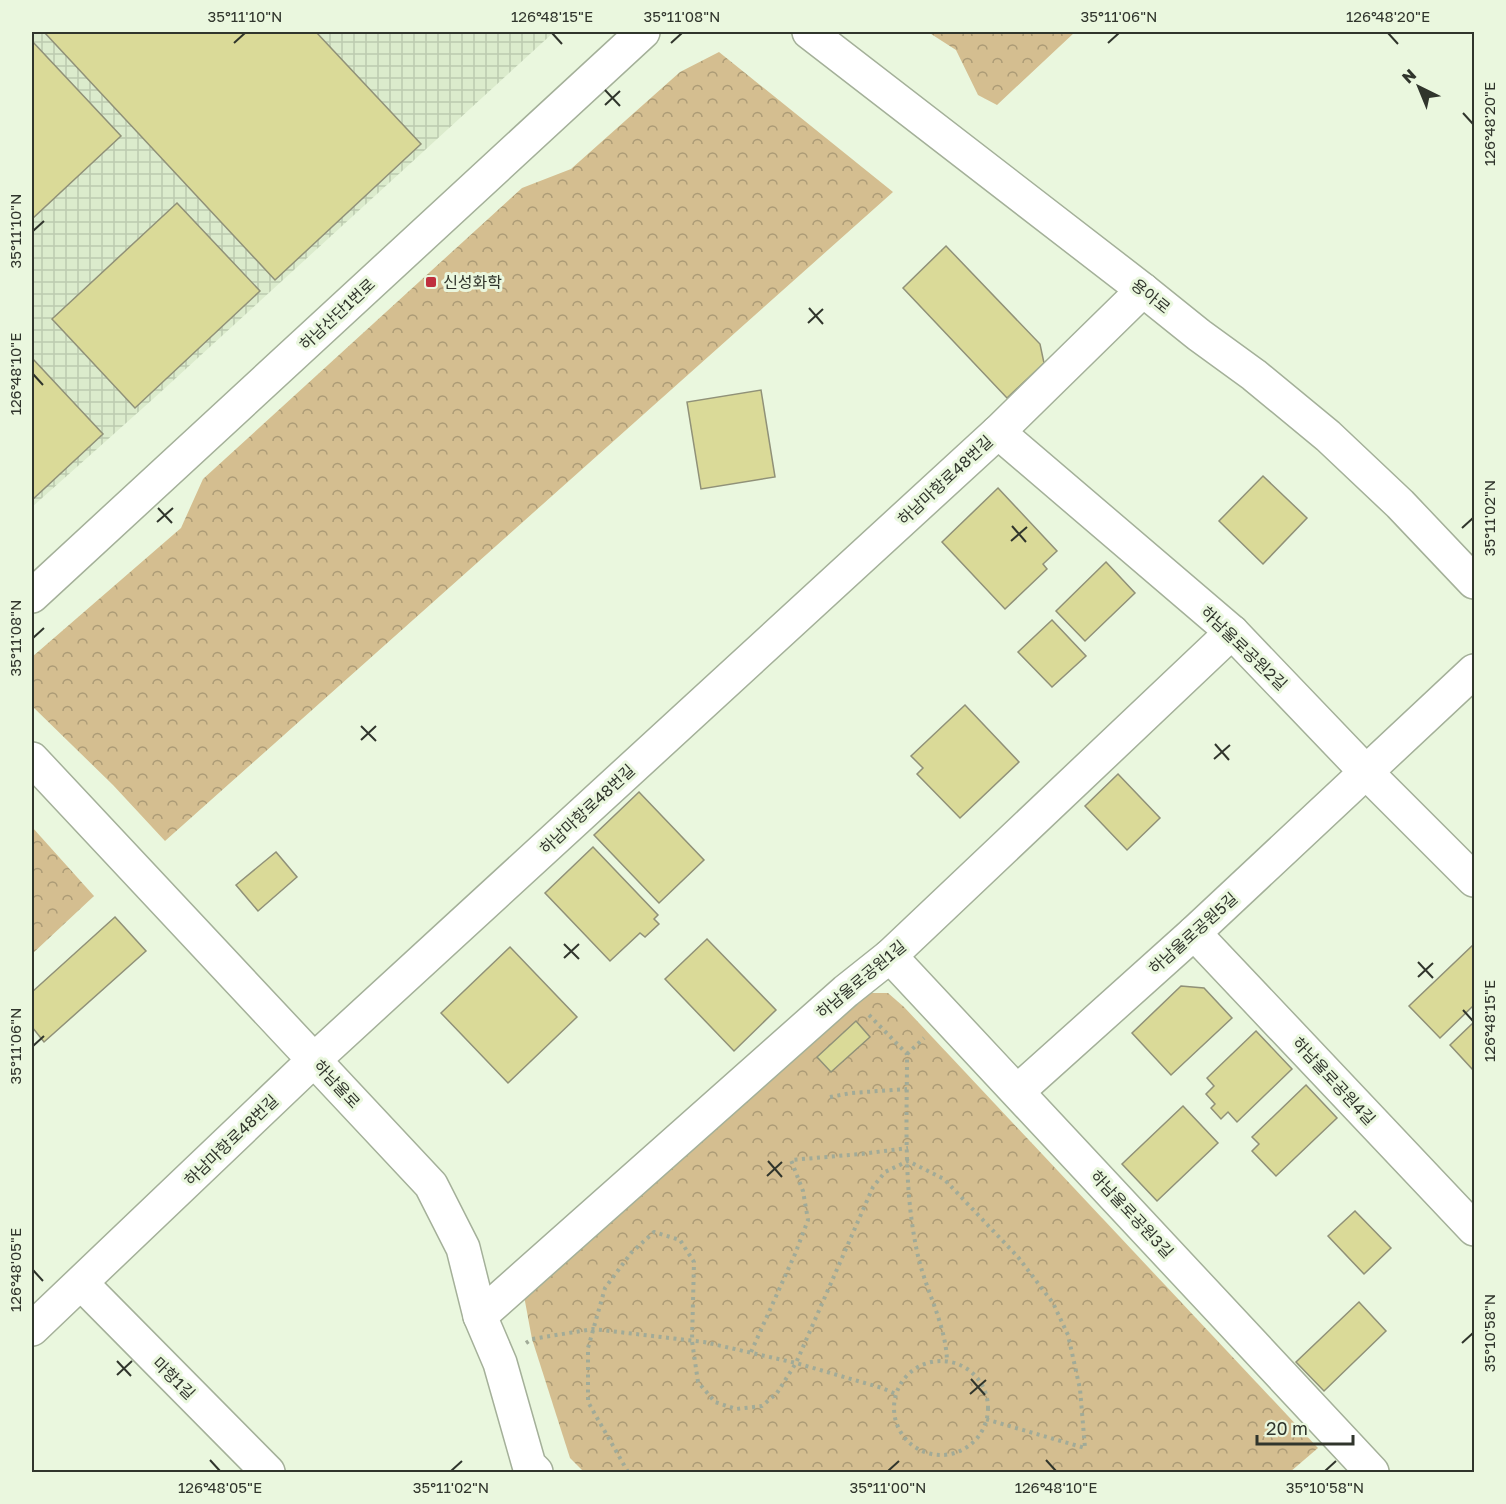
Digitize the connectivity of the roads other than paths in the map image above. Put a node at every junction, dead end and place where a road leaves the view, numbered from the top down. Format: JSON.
{"nodes":[{"id":1,"x":643,"y":32,"type":"edge"},
{"id":2,"x":809,"y":32,"type":"edge"},
{"id":3,"x":1143,"y":290,"type":"junction"},
{"id":4,"x":998,"y":432,"type":"junction"},
{"id":5,"x":1474,"y":582,"type":"edge"},
{"id":6,"x":32,"y":596,"type":"edge"},
{"id":7,"x":1232,"y":632,"type":"junction"},
{"id":8,"x":1474,"y":671,"type":"edge"},
{"id":9,"x":32,"y":759,"type":"edge"},
{"id":10,"x":1366,"y":772,"type":"junction"},
{"id":11,"x":1474,"y":880,"type":"edge"},
{"id":12,"x":1194,"y":933,"type":"junction"},
{"id":13,"x":890,"y":956,"type":"junction"},
{"id":14,"x":314,"y":1060,"type":"junction"},
{"id":15,"x":1018,"y":1091,"type":"junction"},
{"id":16,"x":1474,"y":1228,"type":"edge"},
{"id":17,"x":81,"y":1283,"type":"junction"},
{"id":18,"x":480,"y":1316,"type":"junction"},
{"id":19,"x":32,"y":1329,"type":"edge"},
{"id":20,"x":268,"y":1473,"type":"edge"},
{"id":21,"x":536,"y":1473,"type":"edge"},
{"id":22,"x":1372,"y":1473,"type":"edge"}],
"edges":[{"from":1,"to":6,"type":"street","name":"하남산단1번로"},
{"from":2,"to":3,"type":"street","name":"용아로"},
{"from":3,"to":4,"type":"street","name":"하남마항로48번길"},
{"from":3,"to":5,"type":"street","name":"용아로"},
{"from":4,"to":7,"type":"street","name":"하남울로공원2길"},
{"from":4,"to":14,"type":"street","name":"하남마항로48번길"},
{"from":7,"to":10,"type":"street","name":"하남울로공원2길"},
{"from":7,"to":13,"type":"street","name":"하남울로공원1길"},
{"from":8,"to":10,"type":"street","name":"하남울로공원5길"},
{"from":9,"to":14,"type":"street","name":"하남울로"},
{"from":10,"to":11,"type":"street","name":"하남울로공원2길"},
{"from":10,"to":12,"type":"street","name":"하남울로공원5길"},
{"from":12,"to":15,"type":"street","name":"하남울로공원5길"},
{"from":12,"to":16,"type":"street","name":"하남울로공원4길"},
{"from":13,"to":15,"type":"street","name":"하남울로공원3길"},
{"from":13,"to":18,"type":"street","name":"하남울로공원1길"},
{"from":14,"to":17,"type":"street","name":"하남마항로48번길"},
{"from":14,"to":18,"type":"street","name":"하남울로"},
{"from":15,"to":22,"type":"street","name":"하남울로공원3길"},
{"from":17,"to":19,"type":"street","name":"하남마항로48번길"},
{"from":17,"to":20,"type":"street","name":"마항1길"},
{"from":18,"to":21,"type":"street","name":"하남울로"}]}
